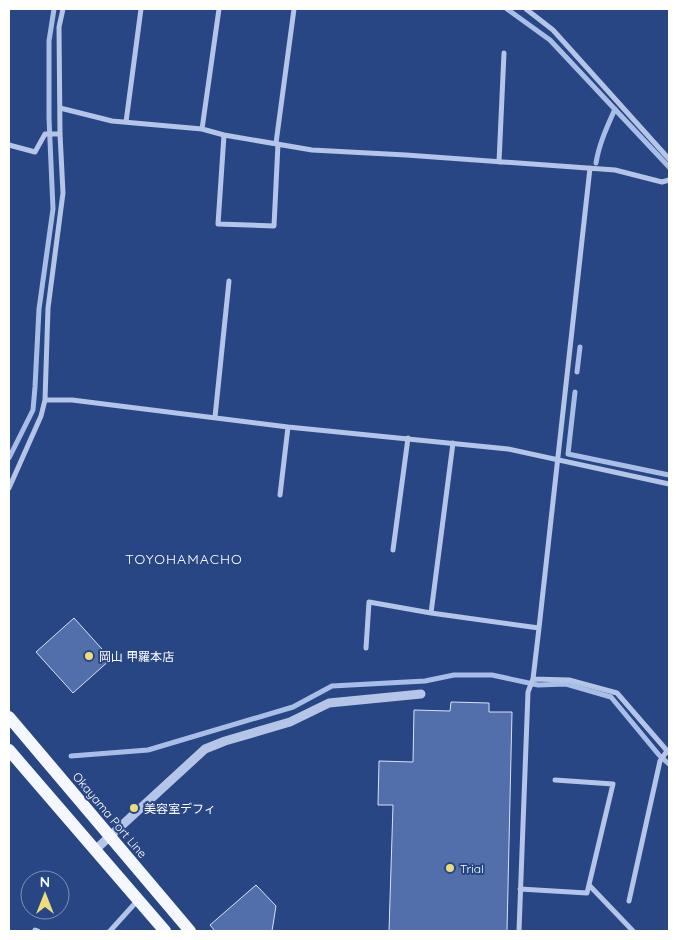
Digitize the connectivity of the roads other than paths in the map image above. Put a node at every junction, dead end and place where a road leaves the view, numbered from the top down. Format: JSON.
{"nodes":[{"id":1,"x":63,"y":9,"type":"edge"},
{"id":2,"x":141,"y":9,"type":"edge"},
{"id":3,"x":219,"y":9,"type":"edge"},
{"id":4,"x":294,"y":9,"type":"edge"},
{"id":5,"x":526,"y":9,"type":"edge"},
{"id":6,"x":504,"y":53,"type":"dead end"},
{"id":7,"x":60,"y":108,"type":"junction"},
{"id":8,"x":126,"y":122,"type":"junction"},
{"id":9,"x":202,"y":129,"type":"junction"},
{"id":10,"x":60,"y":134,"type":"junction"},
{"id":11,"x":224,"y":135,"type":"junction"},
{"id":12,"x":277,"y":144,"type":"junction"},
{"id":13,"x":9,"y":145,"type":"edge"},
{"id":14,"x":669,"y":158,"type":"edge"},
{"id":15,"x":499,"y":162,"type":"junction"},
{"id":16,"x":590,"y":168,"type":"junction"},
{"id":17,"x":669,"y":180,"type":"edge"},
{"id":18,"x":229,"y":282,"type":"dead end"},
{"id":19,"x":45,"y":400,"type":"junction"},
{"id":20,"x":214,"y":417,"type":"junction"},
{"id":21,"x":288,"y":427,"type":"junction"},
{"id":22,"x":408,"y":438,"type":"junction"},
{"id":23,"x":453,"y":443,"type":"junction"},
{"id":24,"x":558,"y":460,"type":"junction"},
{"id":25,"x":669,"y":484,"type":"edge"},
{"id":26,"x":9,"y":488,"type":"edge"},
{"id":27,"x":280,"y":495,"type":"dead end"},
{"id":28,"x":393,"y":550,"type":"dead end"},
{"id":29,"x":431,"y":613,"type":"junction"},
{"id":30,"x":538,"y":628,"type":"junction"},
{"id":31,"x":366,"y":648,"type":"dead end"},
{"id":32,"x":532,"y":681,"type":"junction"},
{"id":33,"x":421,"y":694,"type":"dead end"},
{"id":34,"x":9,"y":717,"type":"edge"},
{"id":35,"x":9,"y":750,"type":"edge"},
{"id":36,"x":667,"y":753,"type":"edge"},
{"id":37,"x":555,"y":780,"type":"dead end"},
{"id":38,"x":110,"y":837,"type":"junction"},
{"id":39,"x":95,"y":850,"type":"junction"},
{"id":40,"x":589,"y":885,"type":"junction"},
{"id":41,"x":520,"y":890,"type":"junction"},
{"id":42,"x":138,"y":900,"type":"junction"},
{"id":43,"x":629,"y":901,"type":"dead end"},
{"id":44,"x":110,"y":931,"type":"edge"},
{"id":45,"x":165,"y":931,"type":"edge"},
{"id":46,"x":190,"y":931,"type":"edge"},
{"id":47,"x":520,"y":931,"type":"edge"},
{"id":48,"x":633,"y":931,"type":"edge"}],
"edges":[{"from":1,"to":7,"type":"street"},
{"from":2,"to":8,"type":"street"},
{"from":3,"to":9,"type":"street"},
{"from":4,"to":12,"type":"street"},
{"from":5,"to":14,"type":"street"},
{"from":6,"to":15,"type":"street"},
{"from":7,"to":8,"type":"street"},
{"from":7,"to":10,"type":"street"},
{"from":8,"to":9,"type":"street"},
{"from":9,"to":11,"type":"street"},
{"from":10,"to":13,"type":"street"},
{"from":10,"to":19,"type":"street"},
{"from":11,"to":12,"type":"street"},
{"from":11,"to":12,"type":"street"},
{"from":12,"to":15,"type":"street"},
{"from":15,"to":16,"type":"street"},
{"from":16,"to":17,"type":"street"},
{"from":16,"to":24,"type":"street"},
{"from":18,"to":20,"type":"street"},
{"from":19,"to":20,"type":"street"},
{"from":19,"to":26,"type":"street"},
{"from":20,"to":21,"type":"street"},
{"from":21,"to":22,"type":"street"},
{"from":21,"to":27,"type":"street"},
{"from":22,"to":23,"type":"street"},
{"from":22,"to":28,"type":"street"},
{"from":23,"to":24,"type":"street"},
{"from":23,"to":29,"type":"street"},
{"from":24,"to":25,"type":"street"},
{"from":24,"to":30,"type":"street"},
{"from":29,"to":30,"type":"street"},
{"from":29,"to":31,"type":"street"},
{"from":30,"to":32,"type":"street"},
{"from":32,"to":36,"type":"street"},
{"from":32,"to":41,"type":"street"},
{"from":33,"to":38,"type":"street"},
{"from":34,"to":38,"type":"main road","name":"Okayama Port Line"},
{"from":35,"to":39,"type":"main road"},
{"from":36,"to":43,"type":"street"},
{"from":37,"to":40,"type":"street"},
{"from":38,"to":39,"type":"street"},
{"from":38,"to":46,"type":"main road","name":"Okayama Port Line"},
{"from":39,"to":42,"type":"main road"},
{"from":40,"to":41,"type":"street"},
{"from":40,"to":48,"type":"street"},
{"from":41,"to":47,"type":"street"},
{"from":42,"to":44,"type":"street"},
{"from":42,"to":45,"type":"main road"}]}
